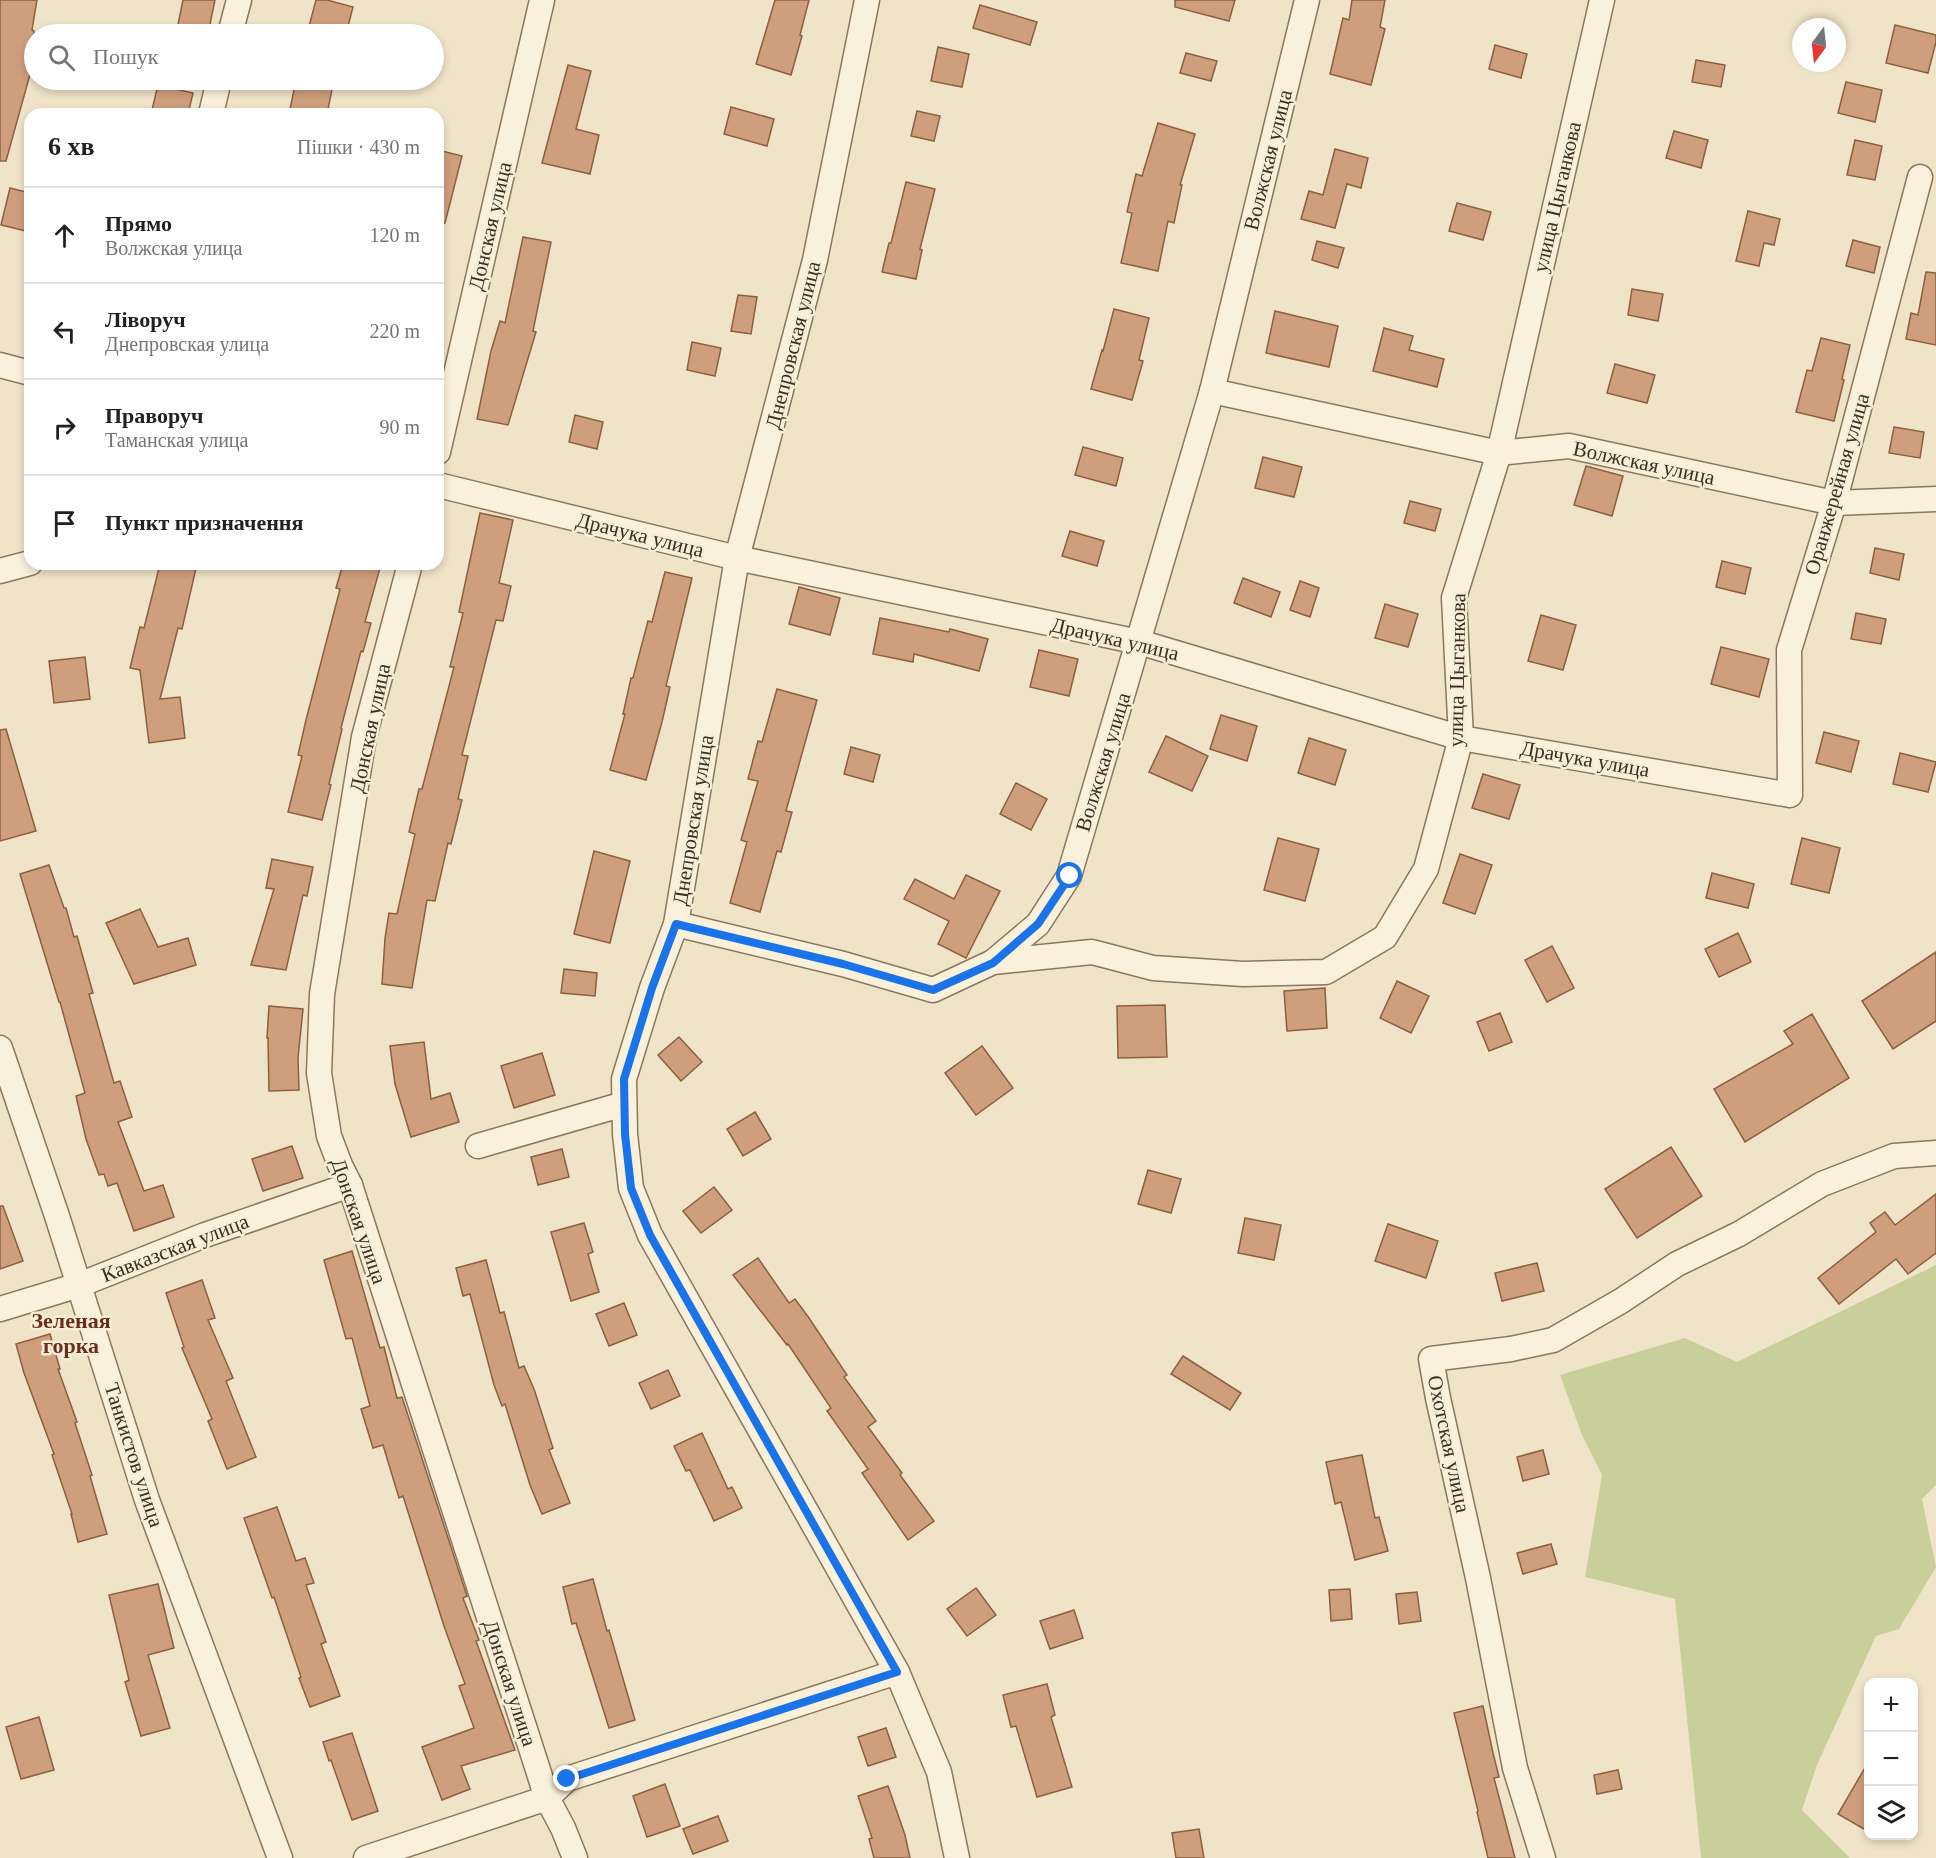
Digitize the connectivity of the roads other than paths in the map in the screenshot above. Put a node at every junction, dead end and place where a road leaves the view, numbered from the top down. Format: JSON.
{"nodes":[{"id":1,"x":239,"y":0,"type":"edge"},
{"id":2,"x":542,"y":0,"type":"edge"},
{"id":3,"x":867,"y":0,"type":"edge"},
{"id":4,"x":1307,"y":0,"type":"edge"},
{"id":5,"x":1602,"y":0,"type":"edge"},
{"id":6,"x":233,"y":24,"type":"edge"},
{"id":7,"x":217,"y":90,"type":"edge"},
{"id":8,"x":212,"y":108,"type":"edge"},
{"id":9,"x":1920,"y":177,"type":"dead end"},
{"id":10,"x":0,"y":365,"type":"edge"},
{"id":11,"x":24,"y":371,"type":"edge"},
{"id":12,"x":1212,"y":391,"type":"junction"},
{"id":13,"x":444,"y":426,"type":"edge"},
{"id":14,"x":1499,"y":453,"type":"junction"},
{"id":15,"x":444,"y":486,"type":"edge"},
{"id":16,"x":1936,"y":499,"type":"edge"},
{"id":17,"x":1834,"y":503,"type":"junction"},
{"id":18,"x":737,"y":558,"type":"junction"},
{"id":19,"x":24,"y":564,"type":"edge"},
{"id":20,"x":0,"y":570,"type":"edge"},
{"id":21,"x":408,"y":570,"type":"edge"},
{"id":22,"x":1139,"y":642,"type":"junction"},
{"id":23,"x":1461,"y":738,"type":"junction"},
{"id":24,"x":1790,"y":795,"type":"joint"},
{"id":25,"x":676,"y":924,"type":"junction"},
{"id":26,"x":993,"y":963,"type":"junction"},
{"id":27,"x":0,"y":1048,"type":"edge"},
{"id":28,"x":624,"y":1104,"type":"junction"},
{"id":29,"x":478,"y":1146,"type":"dead end"},
{"id":30,"x":1936,"y":1154,"type":"edge"},
{"id":31,"x":350,"y":1185,"type":"junction"},
{"id":32,"x":79,"y":1285,"type":"junction"},
{"id":33,"x":0,"y":1309,"type":"edge"},
{"id":34,"x":897,"y":1672,"type":"junction"},
{"id":35,"x":547,"y":1798,"type":"junction"},
{"id":36,"x":280,"y":1858,"type":"edge"},
{"id":37,"x":366,"y":1858,"type":"edge"},
{"id":38,"x":575,"y":1858,"type":"edge"},
{"id":39,"x":957,"y":1858,"type":"edge"},
{"id":40,"x":1543,"y":1858,"type":"edge"}],
"edges":[{"from":1,"to":6,"type":"street"},
{"from":2,"to":13,"type":"street","name":"Донская улица"},
{"from":3,"to":18,"type":"street","name":"Днепровская улица"},
{"from":4,"to":12,"type":"street","name":"Волжская улица"},
{"from":5,"to":14,"type":"street","name":"улица Цыганкова"},
{"from":7,"to":8,"type":"street"},
{"from":9,"to":17,"type":"street","name":"Оранжерейная улица"},
{"from":10,"to":11,"type":"street"},
{"from":12,"to":14,"type":"street","name":"Волжская улица"},
{"from":12,"to":22,"type":"street","name":"Волжская улица"},
{"from":14,"to":17,"type":"street","name":"Волжская улица"},
{"from":14,"to":23,"type":"street","name":"улица Цыганкова"},
{"from":15,"to":18,"type":"street","name":"Драчука улица"},
{"from":16,"to":17,"type":"street","name":"Волжская улица"},
{"from":17,"to":24,"type":"street","name":"Оранжерейная улица"},
{"from":18,"to":22,"type":"street","name":"Драчука улица"},
{"from":18,"to":25,"type":"street","name":"Днепровская улица"},
{"from":19,"to":20,"type":"street"},
{"from":21,"to":31,"type":"street","name":"Донская улица"},
{"from":22,"to":23,"type":"street","name":"Драчука улица"},
{"from":22,"to":26,"type":"street","name":"Волжская улица"},
{"from":23,"to":24,"type":"street","name":"Драчука улица"},
{"from":23,"to":26,"type":"street","name":"улица Цыганкова"},
{"from":25,"to":26,"type":"street","name":"Волжская улица"},
{"from":25,"to":28,"type":"street","name":"Днепровская улица"},
{"from":27,"to":32,"type":"street","name":"Танкистов улица"},
{"from":28,"to":29,"type":"street"},
{"from":28,"to":34,"type":"street","name":"Днепровская улица"},
{"from":30,"to":40,"type":"street","name":"Охотская улица"},
{"from":31,"to":32,"type":"street","name":"Кавказская улица"},
{"from":31,"to":35,"type":"street","name":"Донская улица"},
{"from":32,"to":33,"type":"street","name":"Кавказская улица"},
{"from":32,"to":36,"type":"street","name":"Танкистов улица"},
{"from":34,"to":35,"type":"street"},
{"from":34,"to":39,"type":"street","name":"Днепровская улица"},
{"from":35,"to":37,"type":"street"},
{"from":35,"to":38,"type":"street","name":"Донская улица"}]}
